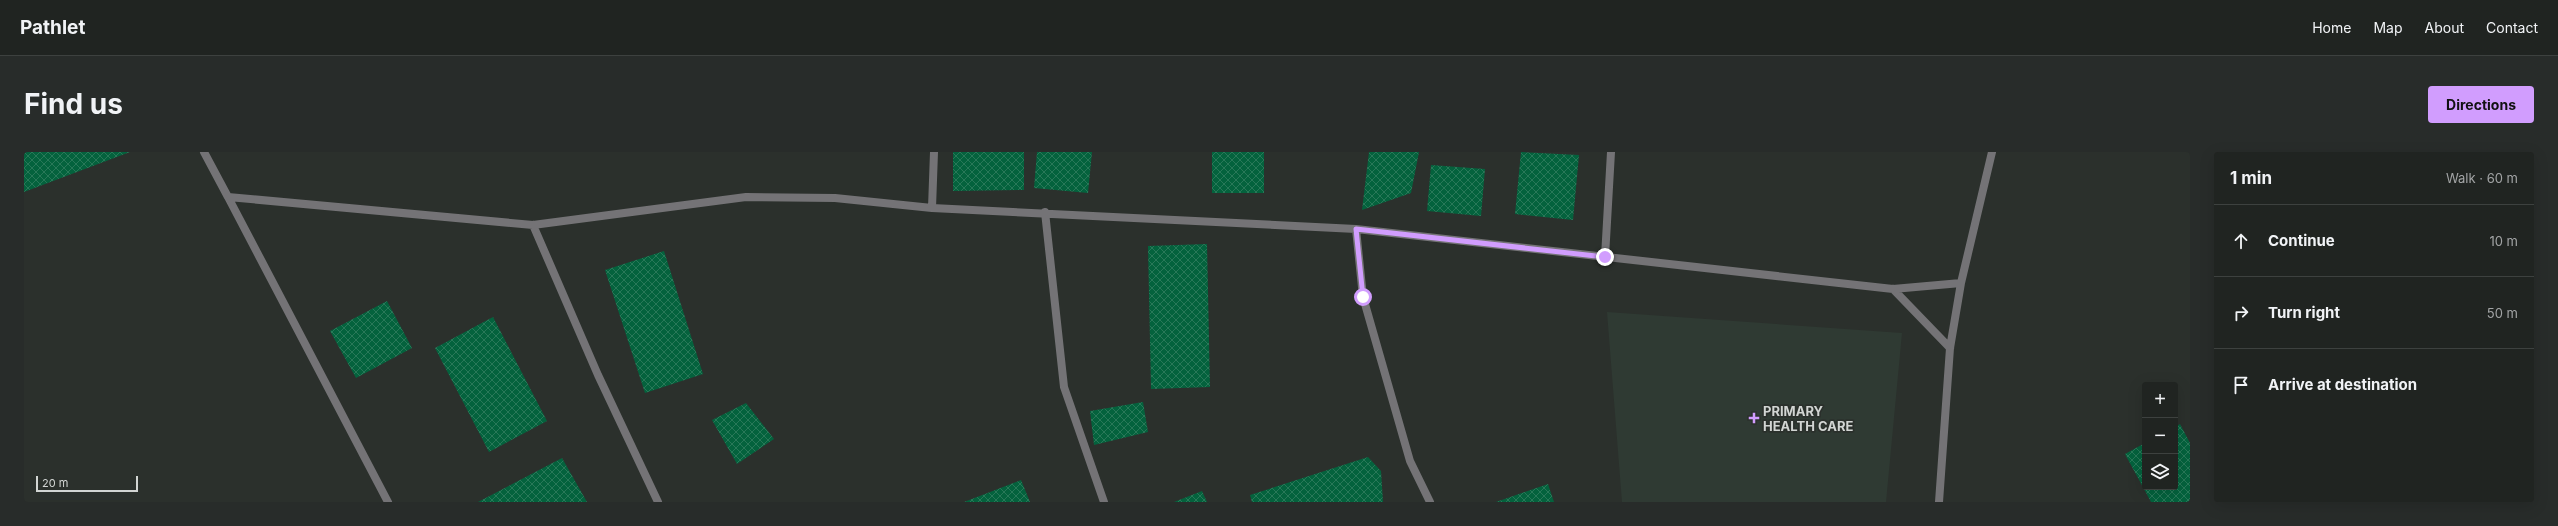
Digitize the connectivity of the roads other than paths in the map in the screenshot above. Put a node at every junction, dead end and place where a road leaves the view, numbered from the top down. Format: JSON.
{"nodes":[{"id":1,"x":204,"y":152,"type":"edge"},
{"id":2,"x":934,"y":152,"type":"edge"},
{"id":3,"x":1611,"y":152,"type":"edge"},
{"id":4,"x":1992,"y":152,"type":"edge"},
{"id":5,"x":228,"y":197,"type":"junction"},
{"id":6,"x":932,"y":208,"type":"junction"},
{"id":7,"x":1045,"y":212,"type":"junction"},
{"id":8,"x":533,"y":226,"type":"junction"},
{"id":9,"x":1356,"y":229,"type":"junction"},
{"id":10,"x":1605,"y":257,"type":"junction"},
{"id":11,"x":1962,"y":283,"type":"junction"},
{"id":12,"x":1893,"y":289,"type":"junction"},
{"id":13,"x":1950,"y":348,"type":"junction"},
{"id":14,"x":388,"y":502,"type":"edge"},
{"id":15,"x":658,"y":502,"type":"edge"},
{"id":16,"x":1104,"y":502,"type":"edge"},
{"id":17,"x":1430,"y":502,"type":"edge"},
{"id":18,"x":1939,"y":502,"type":"edge"}],
"edges":[{"from":1,"to":5,"type":"street"},
{"from":2,"to":6,"type":"street"},
{"from":3,"to":10,"type":"street"},
{"from":4,"to":11,"type":"street"},
{"from":5,"to":8,"type":"street"},
{"from":5,"to":14,"type":"street"},
{"from":6,"to":7,"type":"street"},
{"from":6,"to":8,"type":"street"},
{"from":7,"to":9,"type":"street"},
{"from":7,"to":16,"type":"street"},
{"from":8,"to":15,"type":"street"},
{"from":9,"to":10,"type":"street"},
{"from":9,"to":17,"type":"street"},
{"from":10,"to":12,"type":"street"},
{"from":11,"to":12,"type":"street"},
{"from":11,"to":13,"type":"street"},
{"from":12,"to":13,"type":"street"},
{"from":13,"to":18,"type":"street"}]}
